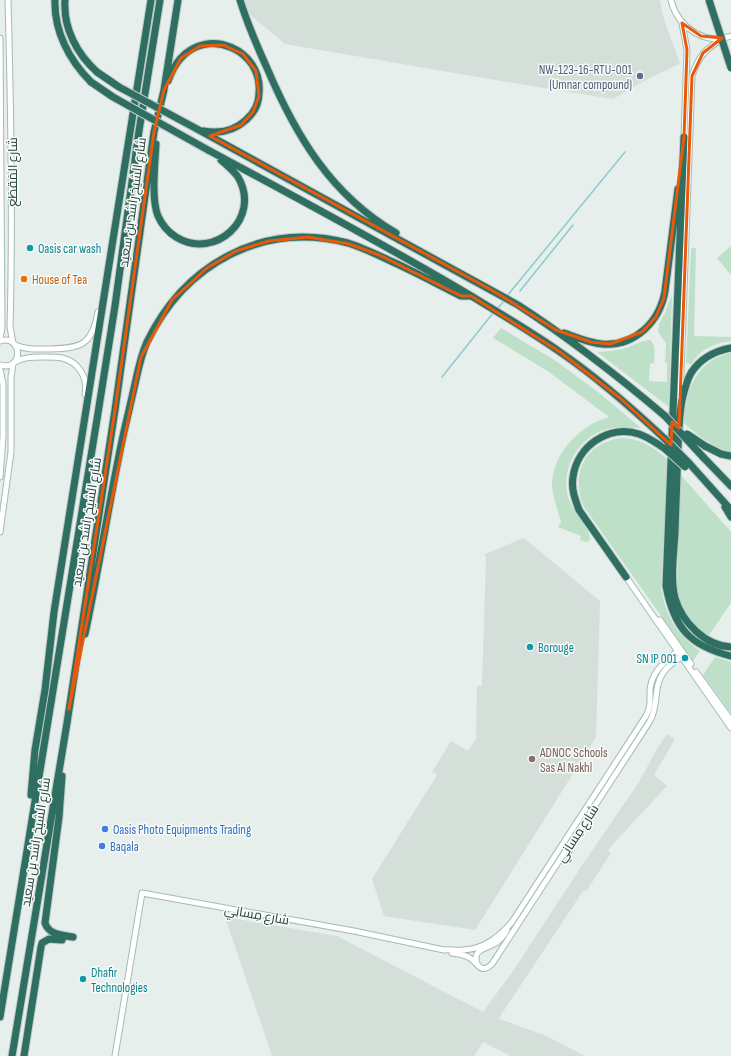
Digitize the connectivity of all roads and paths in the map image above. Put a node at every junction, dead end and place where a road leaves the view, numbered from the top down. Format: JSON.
{"nodes":[{"id":1,"x":8,"y":0,"type":"edge"},
{"id":2,"x":55,"y":0,"type":"edge"},
{"id":3,"x":65,"y":0,"type":"edge"},
{"id":4,"x":151,"y":0,"type":"edge"},
{"id":5,"x":160,"y":0,"type":"edge"},
{"id":6,"x":178,"y":0,"type":"edge"},
{"id":7,"x":240,"y":0,"type":"edge"},
{"id":8,"x":671,"y":0,"type":"edge"},
{"id":9,"x":709,"y":0,"type":"edge"},
{"id":10,"x":682,"y":23,"type":"junction"},
{"id":11,"x":731,"y":36,"type":"edge"},
{"id":12,"x":0,"y":38,"type":"edge"},
{"id":13,"x":723,"y":38,"type":"junction"},
{"id":14,"x":731,"y":68,"type":"edge"},
{"id":15,"x":164,"y":90,"type":"junction"},
{"id":16,"x":197,"y":130,"type":"junction"},
{"id":17,"x":154,"y":132,"type":"junction"},
{"id":18,"x":684,"y":137,"type":"junction"},
{"id":19,"x":208,"y":150,"type":"junction"},
{"id":20,"x":461,"y":274,"type":"junction"},
{"id":21,"x":104,"y":294,"type":"junction"},
{"id":22,"x":471,"y":296,"type":"junction"},
{"id":23,"x":556,"y":330,"type":"junction"},
{"id":24,"x":0,"y":338,"type":"edge"},
{"id":25,"x":0,"y":341,"type":"edge"},
{"id":26,"x":14,"y":344,"type":"junction"},
{"id":27,"x":731,"y":348,"type":"edge"},
{"id":28,"x":14,"y":363,"type":"junction"},
{"id":29,"x":0,"y":365,"type":"edge"},
{"id":30,"x":0,"y":369,"type":"edge"},
{"id":31,"x":665,"y":416,"type":"junction"},
{"id":32,"x":680,"y":419,"type":"junction"},
{"id":33,"x":84,"y":421,"type":"junction"},
{"id":34,"x":731,"y":456,"type":"edge"},
{"id":35,"x":687,"y":465,"type":"junction"},
{"id":36,"x":0,"y":477,"type":"edge"},
{"id":37,"x":731,"y":486,"type":"edge"},
{"id":38,"x":721,"y":499,"type":"junction"},
{"id":39,"x":731,"y":510,"type":"edge"},
{"id":40,"x":731,"y":517,"type":"edge"},
{"id":41,"x":0,"y":532,"type":"edge"},
{"id":42,"x":626,"y":577,"type":"joint"},
{"id":43,"x":727,"y":646,"type":"edge"},
{"id":44,"x":679,"y":650,"type":"junction"},
{"id":45,"x":683,"y":656,"type":"junction"},
{"id":46,"x":731,"y":656,"type":"edge"},
{"id":47,"x":712,"y":697,"type":"junction"},
{"id":48,"x":68,"y":709,"type":"junction"},
{"id":49,"x":731,"y":720,"type":"edge"},
{"id":50,"x":67,"y":723,"type":"junction"},
{"id":51,"x":731,"y":728,"type":"edge"},
{"id":52,"x":607,"y":775,"type":"junction"},
{"id":53,"x":613,"y":779,"type":"junction"},
{"id":54,"x":32,"y":819,"type":"junction"},
{"id":55,"x":565,"y":840,"type":"junction"},
{"id":56,"x":570,"y":844,"type":"junction"},
{"id":57,"x":512,"y":922,"type":"junction"},
{"id":58,"x":444,"y":950,"type":"junction"},
{"id":59,"x":479,"y":967,"type":"junction"},
{"id":60,"x":0,"y":1017,"type":"edge"},
{"id":61,"x":13,"y":1056,"type":"edge"},
{"id":62,"x":24,"y":1056,"type":"edge"},
{"id":63,"x":115,"y":1056,"type":"edge"}],
"edges":[{"from":1,"to":26,"type":"street","name":"شارع المَقطَع"},
{"from":2,"to":19,"type":"highway","bridge":true},
{"from":3,"to":16,"type":"highway","bridge":true},
{"from":4,"to":21,"type":"highway"},
{"from":5,"to":54,"type":"highway","name":"شارع الشيخ راشد بن سعيد"},
{"from":6,"to":15,"type":"highway","name":"شارع الشيخ راشد بن سعيد"},
{"from":7,"to":20,"type":"highway"},
{"from":8,"to":10,"type":"street"},
{"from":9,"to":14,"type":"highway","bridge":true},
{"from":10,"to":13,"type":"street"},
{"from":10,"to":18,"type":"street"},
{"from":11,"to":13,"type":"street"},
{"from":12,"to":24,"type":"street","name":"شارع المَقطَع"},
{"from":13,"to":32,"type":"street"},
{"from":15,"to":16,"type":"highway"},
{"from":15,"to":17,"type":"highway","name":"شارع الشيخ راشد بن سعيد"},
{"from":16,"to":20,"type":"highway"},
{"from":17,"to":19,"type":"highway"},
{"from":17,"to":48,"type":"highway","name":"شارع الشيخ راشد بن سعيد"},
{"from":18,"to":23,"type":"highway"},
{"from":18,"to":46,"type":"highway"},
{"from":19,"to":22,"type":"highway"},
{"from":20,"to":23,"type":"highway"},
{"from":21,"to":26,"type":"street"},
{"from":21,"to":33,"type":"highway"},
{"from":22,"to":35,"type":"highway","bridge":true},
{"from":22,"to":48,"type":"highway"},
{"from":23,"to":31,"type":"highway"},
{"from":25,"to":26,"type":"street"},
{"from":26,"to":28,"type":"street","name":"شارع المَقطَع"},
{"from":27,"to":32,"type":"highway"},
{"from":28,"to":29,"type":"street"},
{"from":28,"to":33,"type":"street"},
{"from":28,"to":41,"type":"street"},
{"from":30,"to":36,"type":"street"},
{"from":31,"to":34,"type":"highway","bridge":true},
{"from":31,"to":37,"type":"highway","bridge":true},
{"from":32,"to":43,"type":"highway"},
{"from":33,"to":54,"type":"highway"},
{"from":35,"to":38,"type":"highway"},
{"from":35,"to":42,"type":"highway","bridge":true},
{"from":38,"to":39,"type":"highway"},
{"from":38,"to":40,"type":"highway"},
{"from":42,"to":44,"type":"street"},
{"from":44,"to":45,"type":"street"},
{"from":44,"to":52,"type":"street","name":"شارع مِسانِي"},
{"from":45,"to":47,"type":"street"},
{"from":45,"to":53,"type":"street","name":"شارع مِسانِي"},
{"from":47,"to":49,"type":"street"},
{"from":47,"to":51,"type":"street"},
{"from":48,"to":50,"type":"highway","name":"شارع الشيخ راشد بن سعيد"},
{"from":50,"to":61,"type":"highway","name":"شارع الشيخ راشد بن سعيد"},
{"from":50,"to":62,"type":"highway"},
{"from":52,"to":53,"type":"street"},
{"from":52,"to":55,"type":"street","name":"شارع مِسانِي"},
{"from":53,"to":56,"type":"street","name":"شارع مِسانِي"},
{"from":54,"to":60,"type":"highway","name":"شارع الشيخ راشد بن سعيد"},
{"from":55,"to":56,"type":"street"},
{"from":55,"to":57,"type":"street","name":"شارع مِسانِي"},
{"from":56,"to":59,"type":"street","name":"شارع مِسانِي"},
{"from":57,"to":58,"type":"street","name":"شارع مِسانِي"},
{"from":57,"to":59,"type":"street"},
{"from":58,"to":59,"type":"street","name":"شارع مِسانِي"},
{"from":58,"to":63,"type":"street","name":"شارع مِسانِي"}]}
